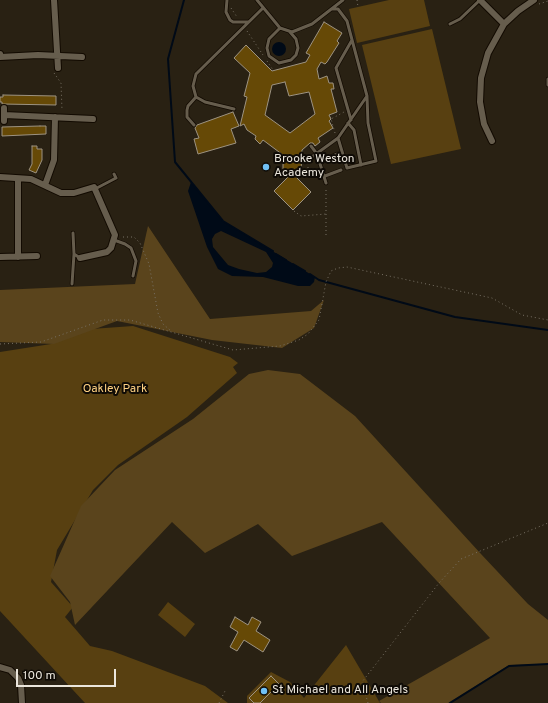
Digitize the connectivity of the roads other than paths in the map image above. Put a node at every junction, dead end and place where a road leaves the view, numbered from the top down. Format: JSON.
{"nodes":[{"id":1,"x":54,"y":0,"type":"edge"},
{"id":2,"x":257,"y":0,"type":"edge"},
{"id":3,"x":343,"y":0,"type":"edge"},
{"id":4,"x":480,"y":0,"type":"edge"},
{"id":5,"x":227,"y":1,"type":"edge"},
{"id":6,"x":536,"y":2,"type":"edge"},
{"id":7,"x":263,"y":8,"type":"junction"},
{"id":8,"x":332,"y":9,"type":"junction"},
{"id":9,"x":248,"y":22,"type":"junction"},
{"id":10,"x":450,"y":24,"type":"dead end"},
{"id":11,"x":504,"y":24,"type":"junction"},
{"id":12,"x":280,"y":28,"type":"junction"},
{"id":13,"x":289,"y":31,"type":"junction"},
{"id":14,"x":352,"y":40,"type":"junction"},
{"id":15,"x":0,"y":56,"type":"edge"},
{"id":16,"x":57,"y":56,"type":"junction"},
{"id":17,"x":82,"y":57,"type":"dead end"},
{"id":18,"x":58,"y":68,"type":"road end"},
{"id":19,"x":548,"y":79,"type":"edge"},
{"id":20,"x":548,"y":85,"type":"edge"},
{"id":21,"x":367,"y":96,"type":"junction"},
{"id":22,"x":196,"y":97,"type":"junction"},
{"id":23,"x":234,"y":109,"type":"dead end"},
{"id":24,"x":4,"y":115,"type":"dead end"},
{"id":25,"x":55,"y":117,"type":"junction"},
{"id":26,"x":94,"y":119,"type":"dead end"},
{"id":27,"x":351,"y":120,"type":"junction"},
{"id":28,"x":348,"y":123,"type":"junction"},
{"id":29,"x":194,"y":125,"type":"dead end"},
{"id":30,"x":337,"y":139,"type":"junction"},
{"id":31,"x":492,"y":141,"type":"dead end"},
{"id":32,"x":311,"y":146,"type":"dead end"},
{"id":33,"x":317,"y":154,"type":"junction"},
{"id":34,"x":337,"y":154,"type":"dead end"},
{"id":35,"x":307,"y":161,"type":"road end"},
{"id":36,"x":320,"y":162,"type":"junction"},
{"id":37,"x":361,"y":165,"type":"junction"},
{"id":38,"x":341,"y":170,"type":"dead end"},
{"id":39,"x":114,"y":174,"type":"dead end"},
{"id":40,"x":325,"y":176,"type":"junction"},
{"id":41,"x":0,"y":177,"type":"edge"},
{"id":42,"x":18,"y":179,"type":"junction"},
{"id":43,"x":326,"y":183,"type":"road end"},
{"id":44,"x":45,"y":185,"type":"junction"},
{"id":45,"x":94,"y":188,"type":"junction"},
{"id":46,"x":73,"y":233,"type":"dead end"},
{"id":47,"x":115,"y":238,"type":"junction"},
{"id":48,"x":74,"y":254,"type":"junction"},
{"id":49,"x":37,"y":256,"type":"dead end"},
{"id":50,"x":0,"y":257,"type":"edge"},
{"id":51,"x":18,"y":257,"type":"junction"},
{"id":52,"x":80,"y":258,"type":"joint"},
{"id":53,"x":133,"y":276,"type":"dead end"},
{"id":54,"x":72,"y":284,"type":"dead end"},
{"id":55,"x":0,"y":667,"type":"edge"},
{"id":56,"x":22,"y":703,"type":"edge"}],
"edges":[{"from":1,"to":16,"type":"street"},
{"from":2,"to":7,"type":"lane"},
{"from":3,"to":8,"type":"lane"},
{"from":4,"to":10,"type":"lane"},
{"from":4,"to":11,"type":"street"},
{"from":5,"to":9,"type":"lane"},
{"from":6,"to":11,"type":"street"},
{"from":7,"to":9,"type":"lane"},
{"from":7,"to":12,"type":"lane"},
{"from":8,"to":13,"type":"lane"},
{"from":8,"to":14,"type":"lane"},
{"from":9,"to":22,"type":"lane"},
{"from":11,"to":31,"type":"street"},
{"from":12,"to":13,"type":"lane"},
{"from":12,"to":13,"type":"lane"},
{"from":14,"to":21,"type":"lane"},
{"from":14,"to":27,"type":"lane"},
{"from":15,"to":16,"type":"street"},
{"from":16,"to":17,"type":"street"},
{"from":16,"to":18,"type":"street"},
{"from":19,"to":20,"type":"lane"},
{"from":21,"to":27,"type":"lane"},
{"from":21,"to":37,"type":"lane"},
{"from":22,"to":23,"type":"lane"},
{"from":22,"to":29,"type":"lane"},
{"from":24,"to":25,"type":"street"},
{"from":25,"to":26,"type":"street"},
{"from":25,"to":44,"type":"street"},
{"from":27,"to":28,"type":"lane"},
{"from":28,"to":30,"type":"lane"},
{"from":28,"to":37,"type":"lane"},
{"from":30,"to":33,"type":"lane"},
{"from":30,"to":37,"type":"lane"},
{"from":32,"to":33,"type":"lane"},
{"from":33,"to":35,"type":"lane"},
{"from":33,"to":36,"type":"lane"},
{"from":34,"to":36,"type":"lane"},
{"from":36,"to":40,"type":"lane"},
{"from":38,"to":40,"type":"lane"},
{"from":39,"to":45,"type":"lane"},
{"from":40,"to":43,"type":"lane"},
{"from":41,"to":42,"type":"street"},
{"from":42,"to":44,"type":"street"},
{"from":42,"to":51,"type":"street"},
{"from":44,"to":45,"type":"street"},
{"from":45,"to":47,"type":"street"},
{"from":46,"to":48,"type":"lane"},
{"from":47,"to":52,"type":"street"},
{"from":47,"to":53,"type":"lane"},
{"from":48,"to":52,"type":"lane"},
{"from":48,"to":54,"type":"lane"},
{"from":49,"to":51,"type":"street"},
{"from":50,"to":51,"type":"street"},
{"from":55,"to":56,"type":"street"}]}
